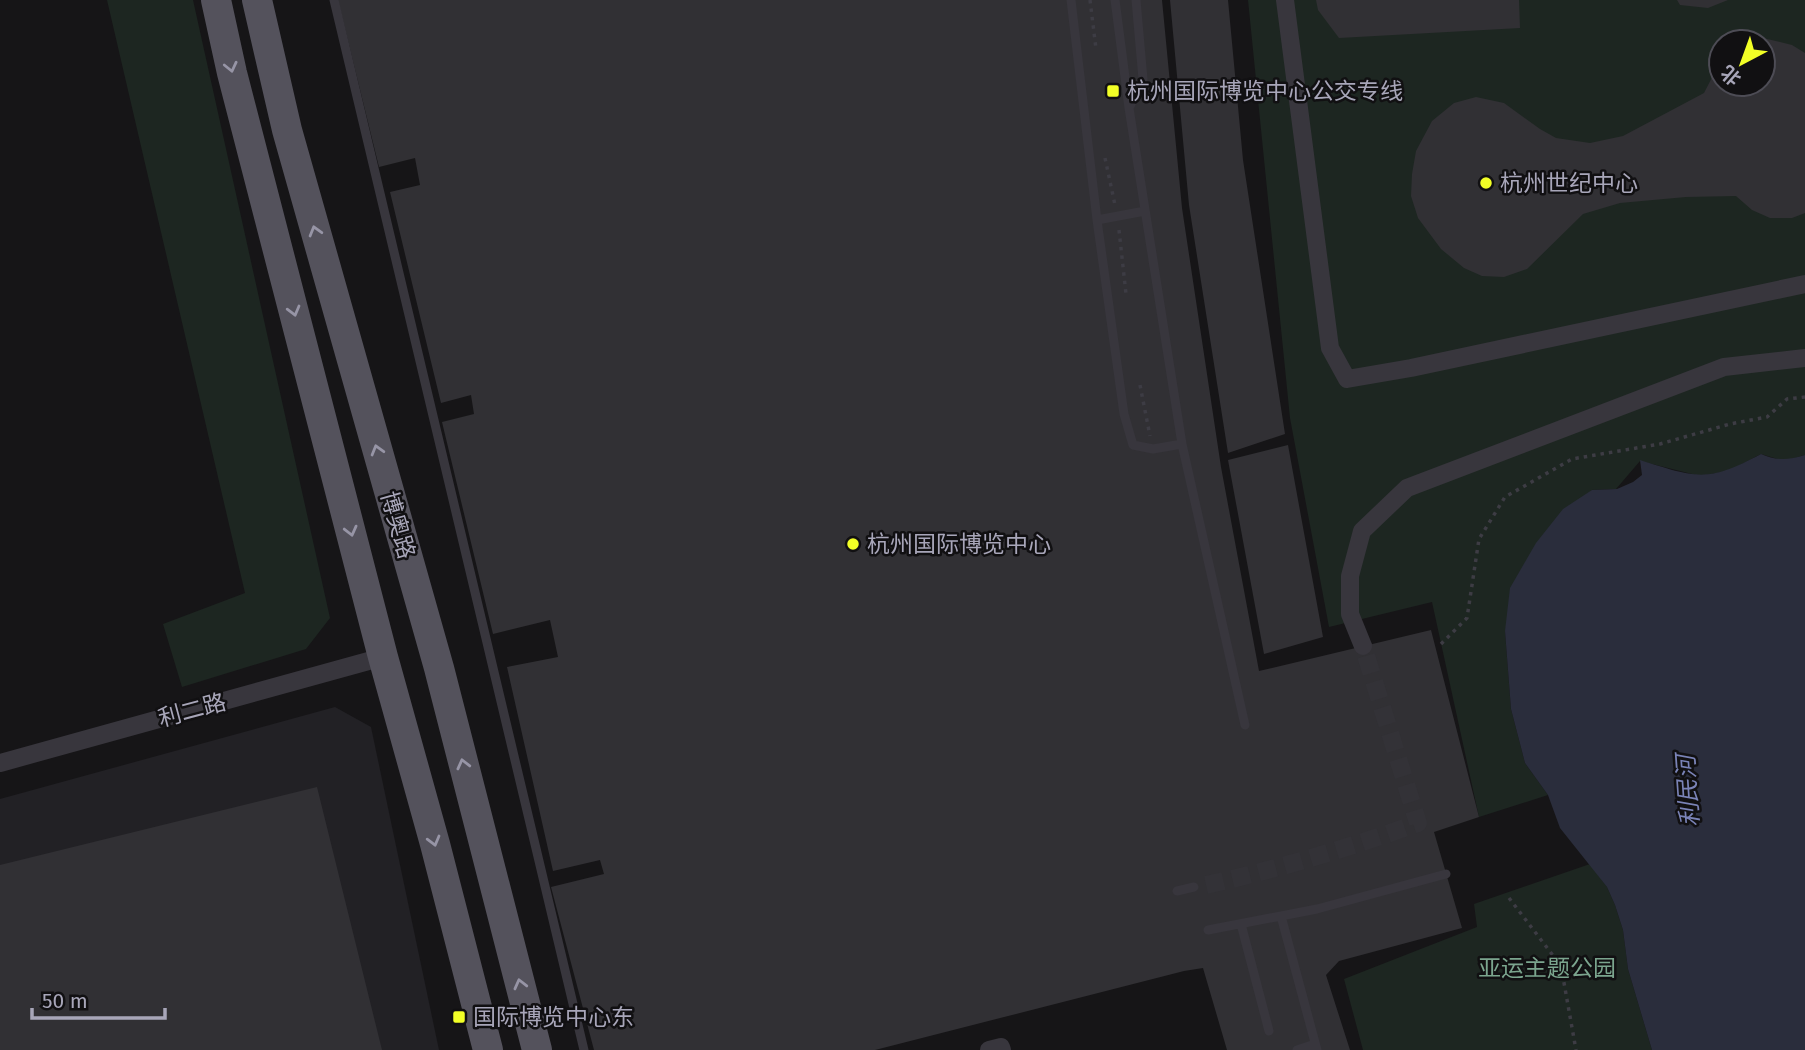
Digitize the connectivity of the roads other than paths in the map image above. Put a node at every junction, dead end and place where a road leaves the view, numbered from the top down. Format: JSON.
{"nodes":[{"id":1,"x":216,"y":0,"type":"edge"},
{"id":2,"x":257,"y":0,"type":"edge"},
{"id":3,"x":334,"y":0,"type":"edge"},
{"id":4,"x":1071,"y":0,"type":"edge"},
{"id":5,"x":1115,"y":0,"type":"edge"},
{"id":6,"x":1136,"y":0,"type":"edge"},
{"id":7,"x":1285,"y":0,"type":"edge"},
{"id":8,"x":1129,"y":108,"type":"junction"},
{"id":9,"x":1145,"y":211,"type":"junction"},
{"id":10,"x":1097,"y":220,"type":"junction"},
{"id":11,"x":1805,"y":284,"type":"edge"},
{"id":12,"x":1805,"y":358,"type":"edge"},
{"id":13,"x":1182,"y":444,"type":"junction"},
{"id":14,"x":1363,"y":646,"type":"tunnel mouth"},
{"id":15,"x":383,"y":657,"type":"junction"},
{"id":16,"x":1245,"y":724,"type":"dead end"},
{"id":17,"x":0,"y":763,"type":"edge"},
{"id":18,"x":1446,"y":874,"type":"dead end"},
{"id":19,"x":1194,"y":887,"type":"tunnel mouth"},
{"id":20,"x":1177,"y":891,"type":"dead end"},
{"id":21,"x":1281,"y":916,"type":"junction"},
{"id":22,"x":1241,"y":924,"type":"junction"},
{"id":23,"x":1208,"y":930,"type":"dead end"},
{"id":24,"x":1269,"y":1031,"type":"dead end"},
{"id":25,"x":1316,"y":1047,"type":"edge"},
{"id":26,"x":488,"y":1050,"type":"edge"},
{"id":27,"x":537,"y":1050,"type":"edge"},
{"id":28,"x":584,"y":1050,"type":"edge"},
{"id":29,"x":989,"y":1050,"type":"edge"},
{"id":30,"x":1002,"y":1050,"type":"edge"},
{"id":31,"x":1297,"y":1050,"type":"edge"}],
"edges":[{"from":1,"to":15,"type":"main road","name":"博奥路","one_way":true},
{"from":27,"to":2,"type":"main road","name":"博奥路","one_way":true},
{"from":3,"to":28,"type":"lane"},
{"from":4,"to":10,"type":"lane"},
{"from":5,"to":8,"type":"lane"},
{"from":6,"to":8,"type":"lane"},
{"from":7,"to":11,"type":"street"},
{"from":8,"to":9,"type":"lane"},
{"from":9,"to":10,"type":"lane"},
{"from":9,"to":13,"type":"lane"},
{"from":10,"to":13,"type":"lane"},
{"from":12,"to":14,"type":"street"},
{"from":13,"to":16,"type":"lane"},
{"from":15,"to":17,"type":"street","name":"利二路"},
{"from":15,"to":26,"type":"main road","name":"博奥路","one_way":true},
{"from":18,"to":21,"type":"lane"},
{"from":19,"to":20,"type":"lane"},
{"from":21,"to":22,"type":"lane"},
{"from":21,"to":25,"type":"lane"},
{"from":22,"to":23,"type":"lane"},
{"from":22,"to":24,"type":"lane"},
{"from":25,"to":31,"type":"lane"},
{"from":29,"to":30,"type":"street"}]}
